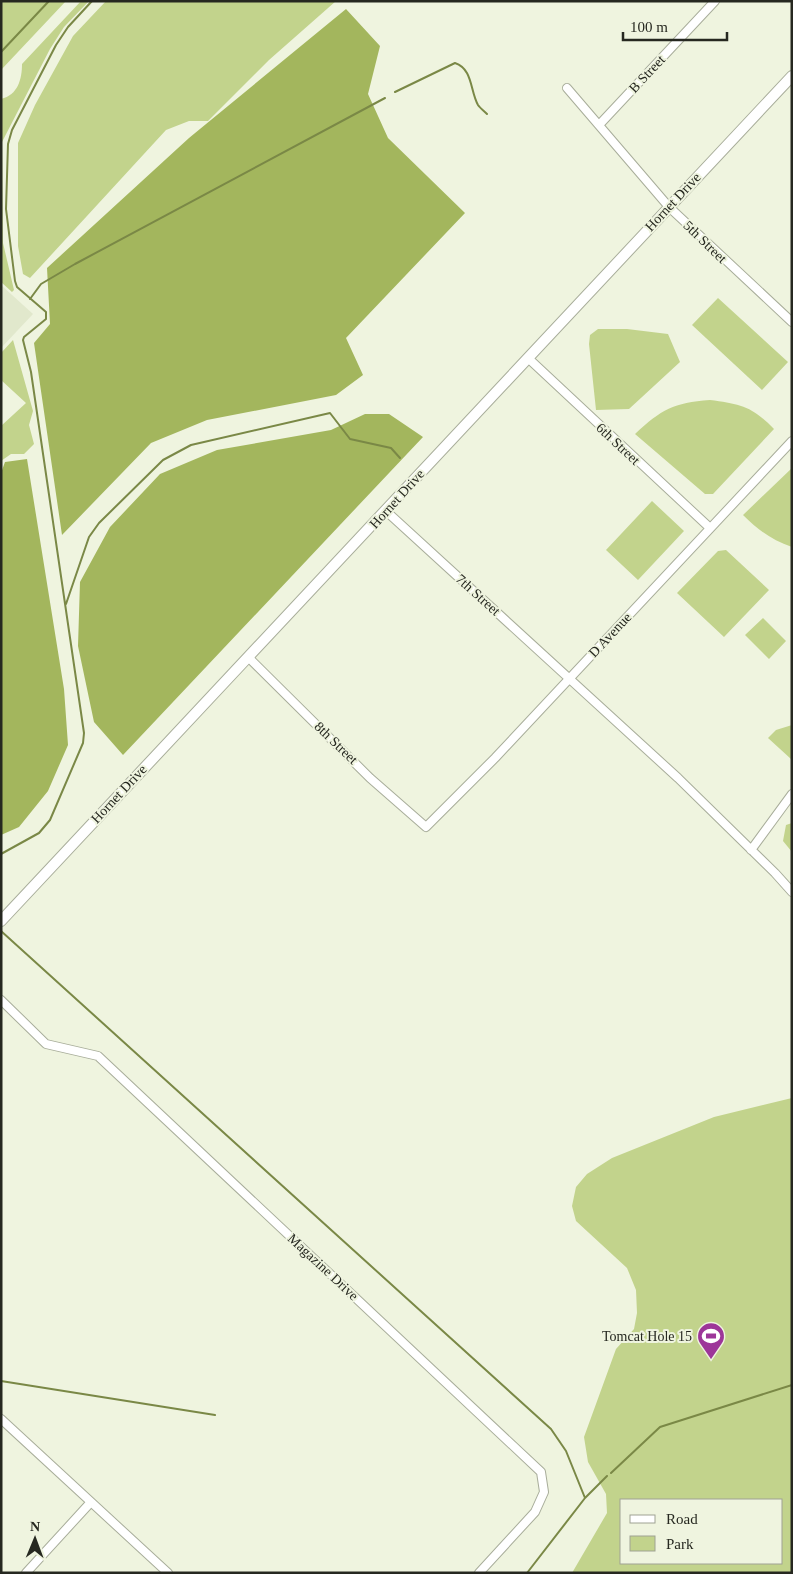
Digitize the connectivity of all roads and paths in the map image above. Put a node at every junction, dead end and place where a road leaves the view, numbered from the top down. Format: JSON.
{"nodes":[{"id":1,"x":715,"y":1,"type":"edge"},
{"id":2,"x":792,"y":76,"type":"edge"},
{"id":3,"x":567,"y":88,"type":"dead end"},
{"id":4,"x":599,"y":125,"type":"junction"},
{"id":5,"x":669,"y":207,"type":"junction"},
{"id":6,"x":792,"y":322,"type":"edge"},
{"id":7,"x":528,"y":358,"type":"junction"},
{"id":8,"x":792,"y":441,"type":"edge"},
{"id":9,"x":386,"y":511,"type":"junction"},
{"id":10,"x":710,"y":528,"type":"junction"},
{"id":11,"x":248,"y":657,"type":"junction"},
{"id":12,"x":570,"y":678,"type":"junction"},
{"id":13,"x":792,"y":794,"type":"edge"},
{"id":14,"x":426,"y":827,"type":"joint"},
{"id":15,"x":751,"y":850,"type":"junction"},
{"id":16,"x":792,"y":892,"type":"edge"},
{"id":17,"x":1,"y":921,"type":"edge"},
{"id":18,"x":1,"y":1000,"type":"edge"},
{"id":19,"x":1,"y":1419,"type":"edge"},
{"id":20,"x":91,"y":1502,"type":"junction"},
{"id":21,"x":26,"y":1573,"type":"edge"},
{"id":22,"x":168,"y":1573,"type":"edge"},
{"id":23,"x":479,"y":1573,"type":"edge"}],
"edges":[{"from":1,"to":4,"type":"street","name":"B Street"},
{"from":2,"to":5,"type":"main road","name":"Hornet Drive"},
{"from":3,"to":4,"type":"street","name":"5th Street"},
{"from":4,"to":5,"type":"street","name":"5th Street"},
{"from":5,"to":6,"type":"street","name":"5th Street"},
{"from":5,"to":7,"type":"main road","name":"Hornet Drive"},
{"from":7,"to":9,"type":"main road","name":"Hornet Drive"},
{"from":7,"to":10,"type":"street","name":"6th Street"},
{"from":8,"to":10,"type":"street","name":"D Avenue"},
{"from":9,"to":11,"type":"main road","name":"Hornet Drive"},
{"from":9,"to":12,"type":"street","name":"7th Street"},
{"from":10,"to":12,"type":"street","name":"D Avenue"},
{"from":11,"to":14,"type":"street","name":"8th Street"},
{"from":11,"to":17,"type":"main road","name":"Hornet Drive"},
{"from":12,"to":14,"type":"street","name":"D Avenue"},
{"from":12,"to":15,"type":"street","name":"7th Street"},
{"from":13,"to":15,"type":"street"},
{"from":15,"to":16,"type":"street","name":"7th Street"},
{"from":18,"to":23,"type":"street","name":"Magazine Drive"},
{"from":19,"to":20,"type":"street"},
{"from":20,"to":21,"type":"street"},
{"from":20,"to":22,"type":"street"}]}
